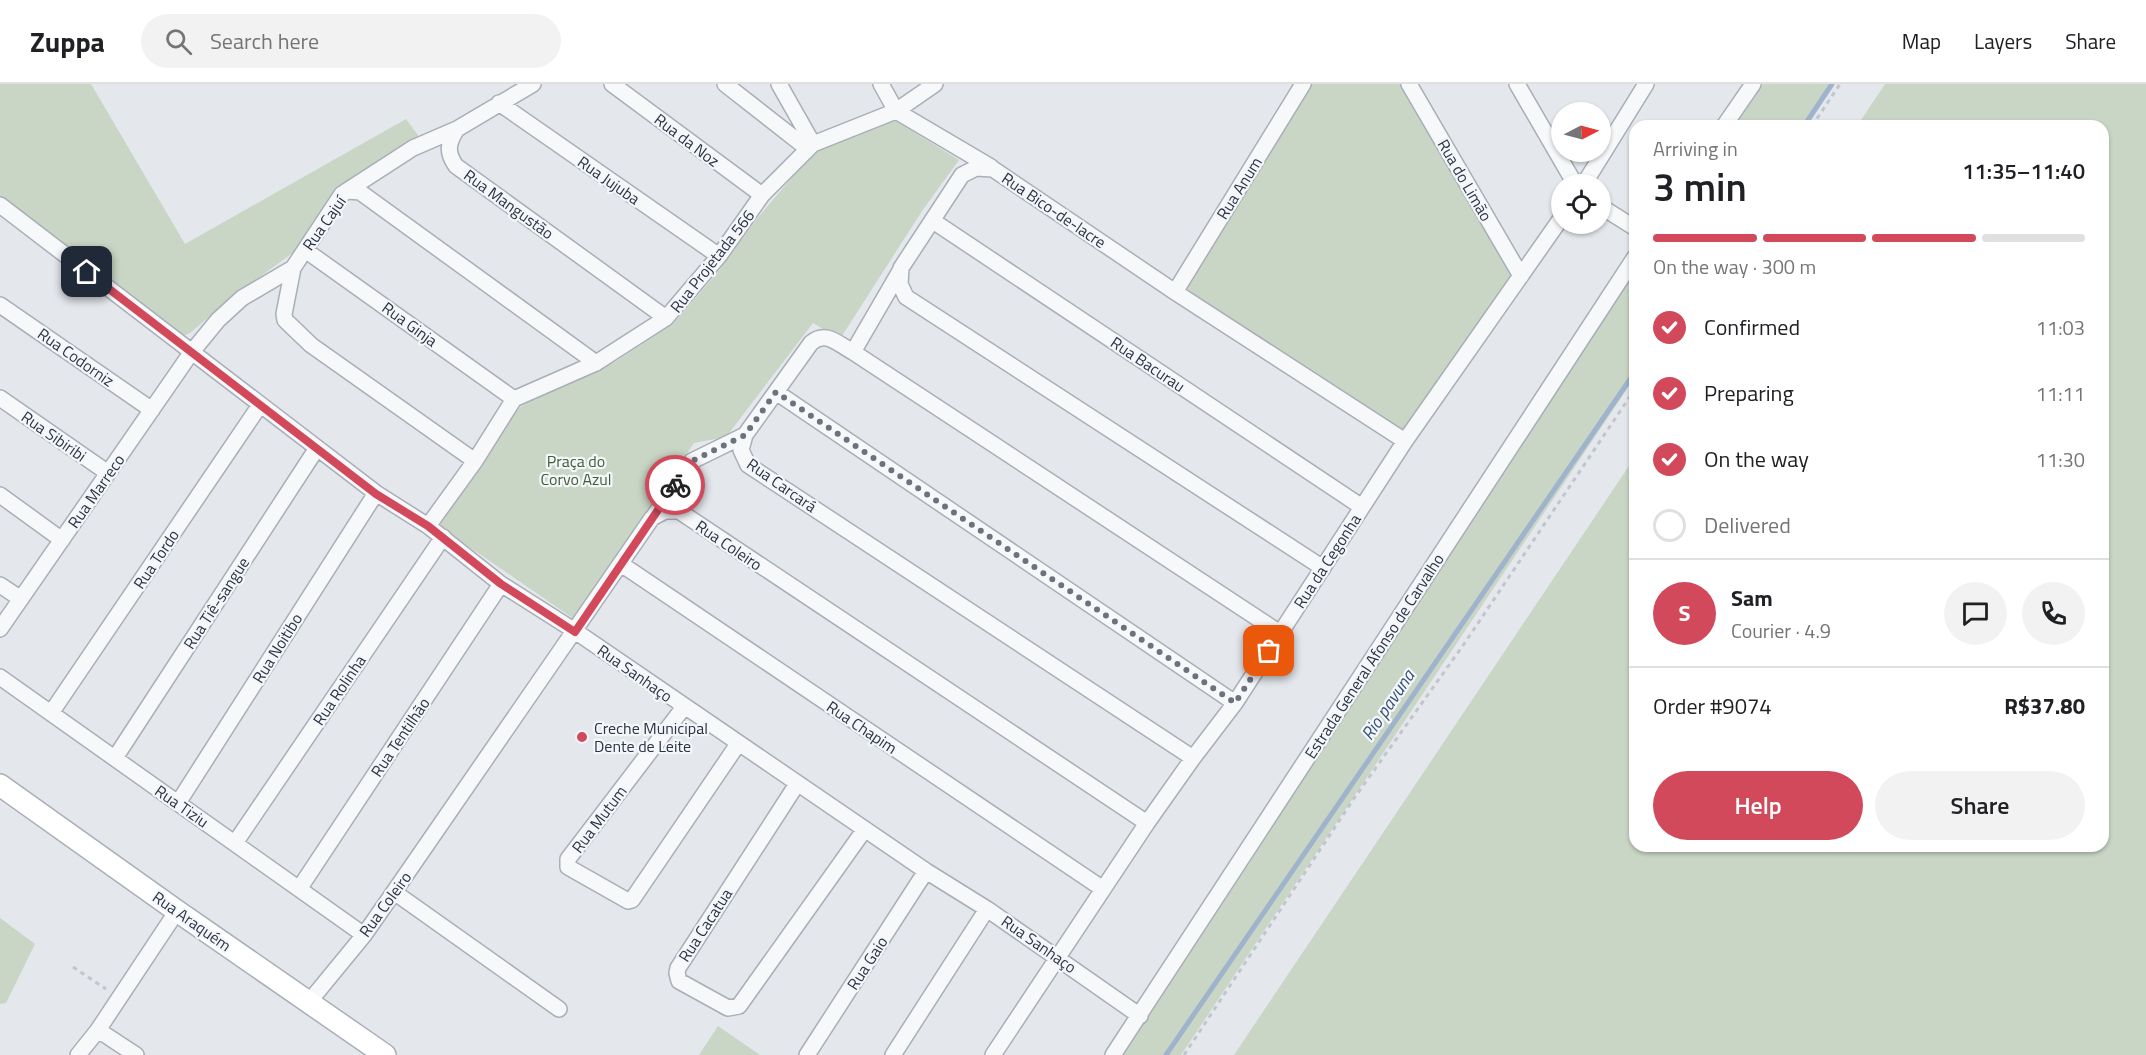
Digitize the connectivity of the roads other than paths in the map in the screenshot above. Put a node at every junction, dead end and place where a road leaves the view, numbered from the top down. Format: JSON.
{"nodes":[{"id":1,"x":533,"y":84,"type":"edge"},
{"id":2,"x":612,"y":84,"type":"edge"},
{"id":3,"x":725,"y":84,"type":"edge"},
{"id":4,"x":779,"y":84,"type":"edge"},
{"id":5,"x":881,"y":84,"type":"edge"},
{"id":6,"x":935,"y":84,"type":"edge"},
{"id":7,"x":1304,"y":84,"type":"edge"},
{"id":8,"x":1409,"y":84,"type":"edge"},
{"id":9,"x":1517,"y":84,"type":"edge"},
{"id":10,"x":1753,"y":84,"type":"edge"},
{"id":11,"x":1638,"y":87,"type":"edge"},
{"id":12,"x":499,"y":103,"type":"junction"},
{"id":13,"x":896,"y":111,"type":"junction"},
{"id":14,"x":1728,"y":120,"type":"edge"},
{"id":15,"x":457,"y":129,"type":"junction"},
{"id":16,"x":810,"y":146,"type":"junction"},
{"id":17,"x":993,"y":169,"type":"junction"},
{"id":18,"x":1569,"y":174,"type":"edge"},
{"id":19,"x":1590,"y":174,"type":"edge"},
{"id":20,"x":342,"y":194,"type":"junction"},
{"id":21,"x":762,"y":195,"type":"junction"},
{"id":22,"x":0,"y":205,"type":"edge"},
{"id":23,"x":1611,"y":213,"type":"edge"},
{"id":24,"x":933,"y":221,"type":"junction"},
{"id":25,"x":1629,"y":224,"type":"edge"},
{"id":26,"x":1551,"y":234,"type":"edge"},
{"id":27,"x":305,"y":250,"type":"junction"},
{"id":28,"x":719,"y":256,"type":"junction"},
{"id":29,"x":1629,"y":266,"type":"edge"},
{"id":30,"x":293,"y":268,"type":"junction"},
{"id":31,"x":901,"y":268,"type":"junction"},
{"id":32,"x":1521,"y":276,"type":"junction"},
{"id":33,"x":1175,"y":292,"type":"junction"},
{"id":34,"x":0,"y":305,"type":"edge"},
{"id":35,"x":666,"y":318,"type":"junction"},
{"id":36,"x":854,"y":352,"type":"junction"},
{"id":37,"x":192,"y":353,"type":"junction"},
{"id":38,"x":596,"y":363,"type":"junction"},
{"id":39,"x":776,"y":392,"type":"junction"},
{"id":40,"x":0,"y":398,"type":"edge"},
{"id":41,"x":514,"y":399,"type":"junction"},
{"id":42,"x":260,"y":405,"type":"junction"},
{"id":43,"x":152,"y":410,"type":"junction"},
{"id":44,"x":745,"y":435,"type":"junction"},
{"id":45,"x":1405,"y":441,"type":"junction"},
{"id":46,"x":317,"y":448,"type":"junction"},
{"id":47,"x":475,"y":461,"type":"junction"},
{"id":48,"x":108,"y":473,"type":"junction"},
{"id":49,"x":376,"y":494,"type":"junction"},
{"id":50,"x":0,"y":495,"type":"edge"},
{"id":51,"x":1362,"y":507,"type":"junction"},
{"id":52,"x":652,"y":518,"type":"junction"},
{"id":53,"x":428,"y":526,"type":"junction"},
{"id":54,"x":443,"y":537,"type":"junction"},
{"id":55,"x":62,"y":540,"type":"junction"},
{"id":56,"x":621,"y":564,"type":"junction"},
{"id":57,"x":1323,"y":568,"type":"junction"},
{"id":58,"x":501,"y":584,"type":"junction"},
{"id":59,"x":0,"y":585,"type":"edge"},
{"id":60,"x":21,"y":599,"type":"junction"},
{"id":61,"x":0,"y":629,"type":"edge"},
{"id":62,"x":575,"y":632,"type":"junction"},
{"id":63,"x":1280,"y":633,"type":"junction"},
{"id":64,"x":0,"y":676,"type":"edge"},
{"id":65,"x":1235,"y":703,"type":"junction"},
{"id":66,"x":684,"y":707,"type":"junction"},
{"id":67,"x":51,"y":713,"type":"junction"},
{"id":68,"x":738,"y":744,"type":"junction"},
{"id":69,"x":115,"y":758,"type":"junction"},
{"id":70,"x":1193,"y":758,"type":"junction"},
{"id":71,"x":797,"y":784,"type":"junction"},
{"id":72,"x":0,"y":785,"type":"edge"},
{"id":73,"x":178,"y":803,"type":"junction"},
{"id":74,"x":1147,"y":824,"type":"junction"},
{"id":75,"x":865,"y":829,"type":"junction"},
{"id":76,"x":234,"y":843,"type":"junction"},
{"id":77,"x":926,"y":871,"type":"junction"},
{"id":78,"x":299,"y":889,"type":"junction"},
{"id":79,"x":1103,"y":889,"type":"junction"},
{"id":80,"x":394,"y":892,"type":"junction"},
{"id":81,"x":987,"y":909,"type":"junction"},
{"id":82,"x":177,"y":911,"type":"junction"},
{"id":83,"x":364,"y":935,"type":"junction"},
{"id":84,"x":1059,"y":958,"type":"junction"},
{"id":85,"x":309,"y":1002,"type":"junction"},
{"id":86,"x":559,"y":1010,"type":"dead end"},
{"id":87,"x":1140,"y":1016,"type":"junction"},
{"id":88,"x":98,"y":1030,"type":"junction"},
{"id":89,"x":78,"y":1055,"type":"edge"},
{"id":90,"x":136,"y":1055,"type":"edge"},
{"id":91,"x":385,"y":1055,"type":"edge"},
{"id":92,"x":807,"y":1055,"type":"edge"},
{"id":93,"x":892,"y":1055,"type":"edge"},
{"id":94,"x":993,"y":1055,"type":"edge"},
{"id":95,"x":1113,"y":1055,"type":"edge"}],
"edges":[{"from":1,"to":12,"type":"street"},
{"from":2,"to":21,"type":"street","name":"Rua da Noz"},
{"from":3,"to":16,"type":"street"},
{"from":4,"to":16,"type":"street"},
{"from":5,"to":13,"type":"street"},
{"from":6,"to":13,"type":"street","name":"Rua Projetada 566"},
{"from":7,"to":33,"type":"street","name":"Rua Anum"},
{"from":8,"to":32,"type":"street","name":"Rua do Limão"},
{"from":9,"to":18,"type":"street"},
{"from":10,"to":14,"type":"street"},
{"from":11,"to":19,"type":"street"},
{"from":12,"to":15,"type":"street"},
{"from":12,"to":28,"type":"street","name":"Rua Jujuba"},
{"from":13,"to":16,"type":"street","name":"Rua Projetada 566"},
{"from":13,"to":17,"type":"street"},
{"from":15,"to":20,"type":"street"},
{"from":15,"to":35,"type":"street","name":"Rua Mangustão"},
{"from":16,"to":21,"type":"street","name":"Rua Projetada 566"},
{"from":17,"to":24,"type":"street","name":"Rua Bico-de-lacre"},
{"from":17,"to":33,"type":"street","name":"Rua Bico-de-lacre"},
{"from":20,"to":27,"type":"street","name":"Rua Cajuí"},
{"from":20,"to":38,"type":"street","name":"Rua Cajuí"},
{"from":21,"to":28,"type":"street","name":"Rua Projetada 566"},
{"from":22,"to":37,"type":"street","name":"Rua Sanhaço"},
{"from":23,"to":25,"type":"street"},
{"from":24,"to":31,"type":"street","name":"Rua Bico-de-lacre"},
{"from":24,"to":51,"type":"street","name":"Rua Bacurau"},
{"from":26,"to":32,"type":"street","name":"Rua da Cegonha"},
{"from":27,"to":30,"type":"street","name":"Rua Cajuí"},
{"from":27,"to":41,"type":"street","name":"Rua Ginja"},
{"from":28,"to":35,"type":"street","name":"Rua Projetada 566"},
{"from":29,"to":87,"type":"street","name":"Estrada General Afonso de Carvalho"},
{"from":30,"to":37,"type":"street","name":"Rua Marreco"},
{"from":30,"to":47,"type":"street","name":"Rua Cajuí"},
{"from":31,"to":36,"type":"street","name":"Rua Bico-de-lacre"},
{"from":31,"to":57,"type":"street"},
{"from":32,"to":45,"type":"street","name":"Rua da Cegonha"},
{"from":33,"to":45,"type":"street","name":"Rua Bico-de-lacre"},
{"from":34,"to":43,"type":"street","name":"Rua Codorniz"},
{"from":35,"to":38,"type":"street","name":"Rua Projetada 566"},
{"from":36,"to":39,"type":"street","name":"Rua Carcará"},
{"from":36,"to":63,"type":"street","name":"Rua Carcará"},
{"from":37,"to":42,"type":"street","name":"Rua Sanhaço"},
{"from":37,"to":43,"type":"street","name":"Rua Marreco"},
{"from":38,"to":41,"type":"street","name":"Rua Projetada 566"},
{"from":39,"to":44,"type":"street","name":"Rua Carcará"},
{"from":39,"to":65,"type":"street"},
{"from":40,"to":48,"type":"street","name":"Rua Sibiribi"},
{"from":41,"to":47,"type":"street"},
{"from":42,"to":46,"type":"street","name":"Rua Sanhaço"},
{"from":42,"to":67,"type":"street","name":"Rua Tordo"},
{"from":43,"to":48,"type":"street","name":"Rua Marreco"},
{"from":44,"to":52,"type":"street"},
{"from":44,"to":70,"type":"street","name":"Rua Carcará"},
{"from":45,"to":51,"type":"street","name":"Rua da Cegonha"},
{"from":46,"to":49,"type":"street","name":"Rua Sanhaço"},
{"from":46,"to":69,"type":"street","name":"Rua Tiê-sangue"},
{"from":47,"to":53,"type":"street"},
{"from":48,"to":55,"type":"street","name":"Rua Marreco"},
{"from":49,"to":53,"type":"street","name":"Rua Sanhaço"},
{"from":49,"to":73,"type":"street","name":"Rua Noitibo"},
{"from":50,"to":55,"type":"street"},
{"from":51,"to":57,"type":"street","name":"Rua da Cegonha"},
{"from":52,"to":56,"type":"street","name":"Rua Coleiro"},
{"from":52,"to":74,"type":"street","name":"Rua Coleiro"},
{"from":53,"to":54,"type":"street","name":"Rua Sanhaço"},
{"from":54,"to":58,"type":"street","name":"Rua Sanhaço"},
{"from":54,"to":76,"type":"street","name":"Rua Rolinha"},
{"from":55,"to":60,"type":"street","name":"Rua Marreco"},
{"from":56,"to":62,"type":"street","name":"Rua Coleiro"},
{"from":56,"to":79,"type":"street","name":"Rua Chapim"},
{"from":57,"to":63,"type":"street","name":"Rua da Cegonha"},
{"from":58,"to":62,"type":"street","name":"Rua Sanhaço"},
{"from":58,"to":78,"type":"street","name":"Rua Tentilhão"},
{"from":59,"to":60,"type":"street"},
{"from":60,"to":61,"type":"street","name":"Rua Marreco"},
{"from":62,"to":66,"type":"street","name":"Rua Sanhaço"},
{"from":62,"to":80,"type":"street","name":"Rua Coleiro"},
{"from":63,"to":65,"type":"street","name":"Rua da Cegonha"},
{"from":64,"to":67,"type":"street","name":"Rua Tiziu"},
{"from":65,"to":70,"type":"street","name":"Rua da Cegonha"},
{"from":66,"to":68,"type":"street","name":"Rua Sanhaço"},
{"from":66,"to":68,"type":"street","name":"Rua Mutum"},
{"from":67,"to":69,"type":"street","name":"Rua Tiziu"},
{"from":68,"to":71,"type":"street","name":"Rua Sanhaço"},
{"from":69,"to":73,"type":"street","name":"Rua Tiziu"},
{"from":70,"to":74,"type":"street","name":"Rua da Cegonha"},
{"from":71,"to":75,"type":"street","name":"Rua Sanhaço"},
{"from":71,"to":75,"type":"street","name":"Rua Cacatua"},
{"from":72,"to":82,"type":"street","name":"Rua Araquém"},
{"from":73,"to":76,"type":"street","name":"Rua Tiziu"},
{"from":74,"to":79,"type":"street","name":"Rua da Cegonha"},
{"from":75,"to":77,"type":"street","name":"Rua Sanhaço"},
{"from":76,"to":78,"type":"street","name":"Rua Tiziu"},
{"from":77,"to":81,"type":"street","name":"Rua Sanhaço"},
{"from":77,"to":92,"type":"street","name":"Rua Gaio"},
{"from":78,"to":83,"type":"street","name":"Rua Tiziu"},
{"from":79,"to":84,"type":"street","name":"Rua da Cegonha"},
{"from":80,"to":83,"type":"street","name":"Rua Coleiro"},
{"from":80,"to":86,"type":"street"},
{"from":81,"to":84,"type":"street","name":"Rua Sanhaço"},
{"from":81,"to":93,"type":"street"},
{"from":82,"to":85,"type":"street","name":"Rua Araquém"},
{"from":82,"to":88,"type":"street"},
{"from":83,"to":85,"type":"street","name":"Rua Coleiro"},
{"from":84,"to":87,"type":"street","name":"Rua Sanhaço"},
{"from":84,"to":94,"type":"street","name":"Rua da Cegonha"},
{"from":85,"to":91,"type":"street","name":"Rua Araquém"},
{"from":87,"to":95,"type":"street","name":"Estrada General Afonso de Carvalho"},
{"from":88,"to":89,"type":"street"},
{"from":88,"to":90,"type":"street"}]}
